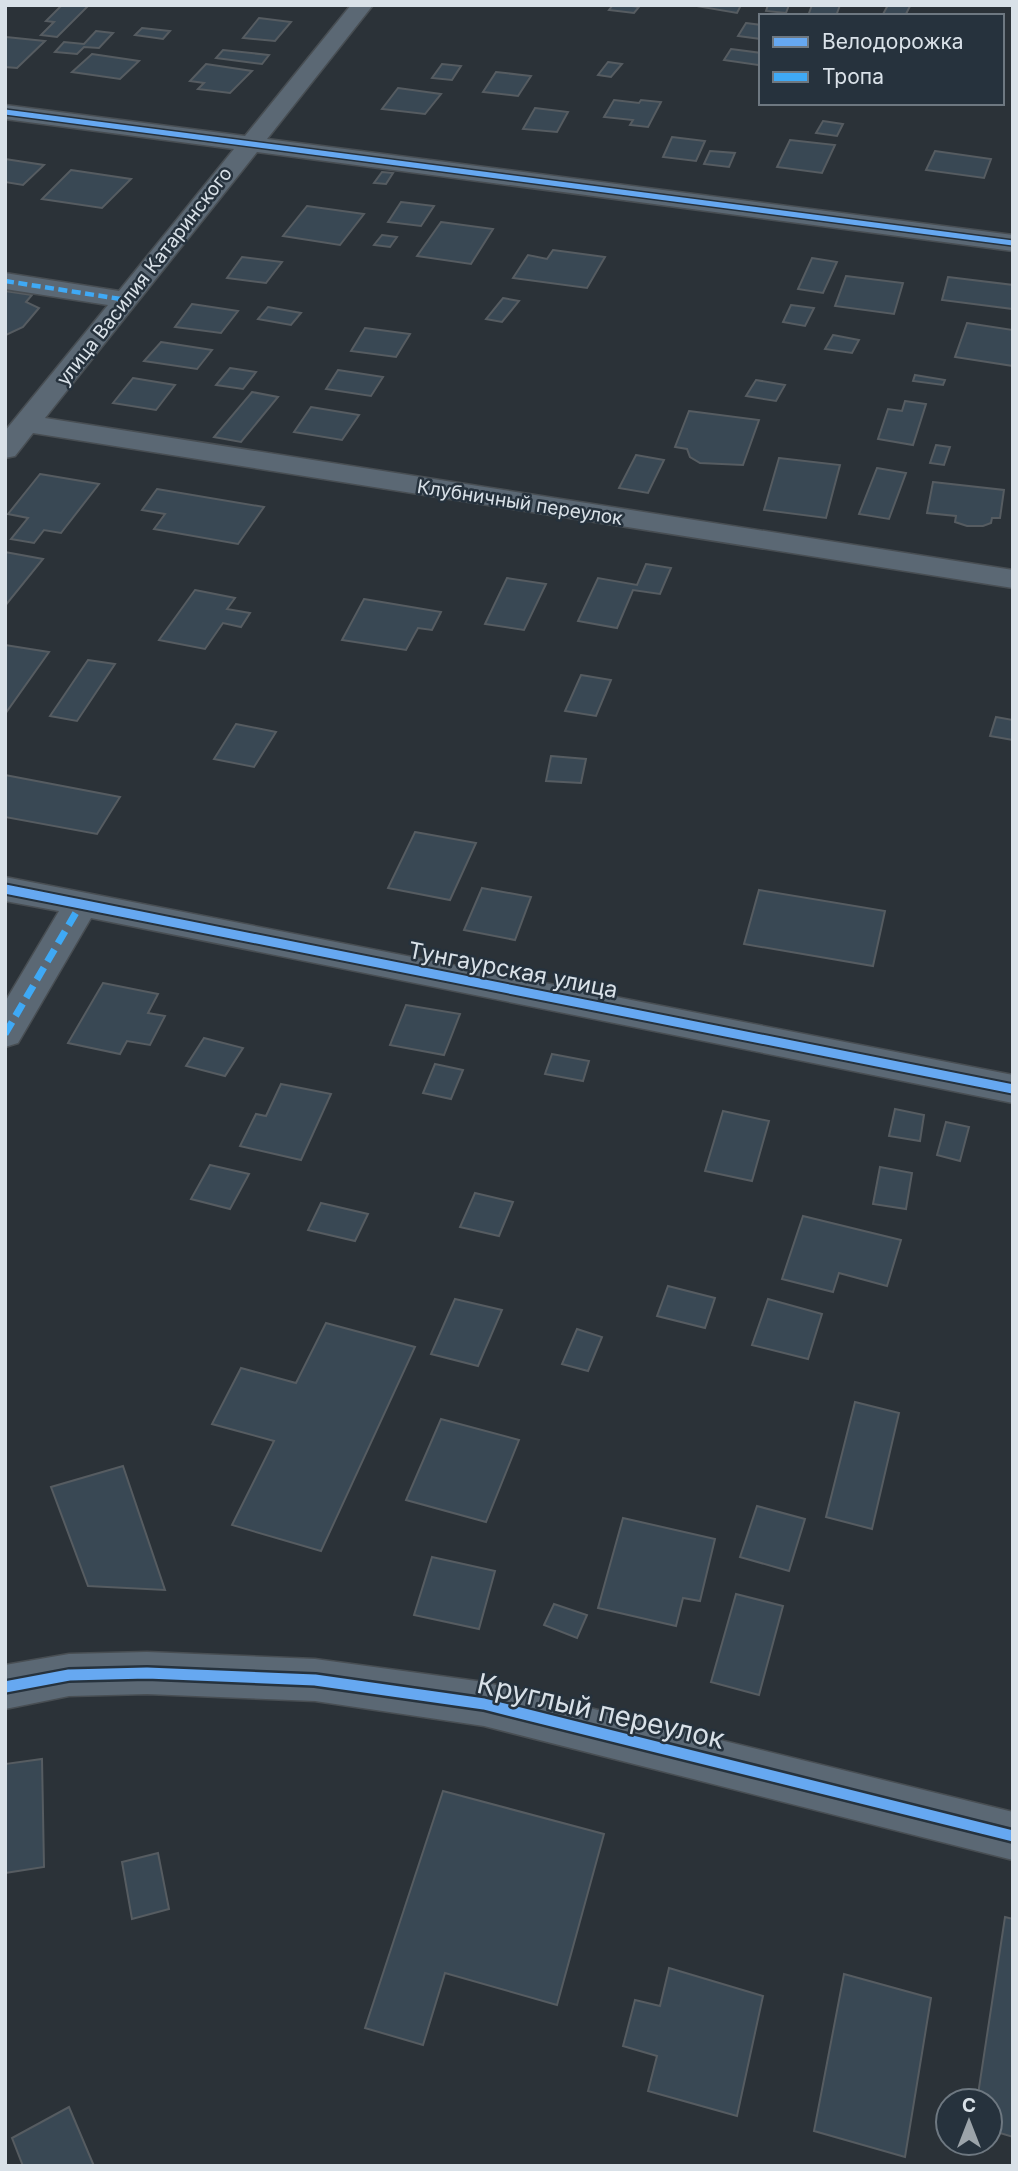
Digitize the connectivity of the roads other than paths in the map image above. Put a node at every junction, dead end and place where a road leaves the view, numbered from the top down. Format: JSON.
{"nodes":[{"id":1,"x":362,"y":5,"type":"edge"},
{"id":2,"x":5,"y":112,"type":"edge"},
{"id":3,"x":249,"y":143,"type":"junction"},
{"id":4,"x":1013,"y":243,"type":"edge"},
{"id":5,"x":5,"y":281,"type":"edge"},
{"id":6,"x":127,"y":300,"type":"junction"},
{"id":7,"x":27,"y":424,"type":"junction"},
{"id":8,"x":5,"y":450,"type":"edge"},
{"id":9,"x":1013,"y":579,"type":"edge"},
{"id":10,"x":5,"y":889,"type":"edge"},
{"id":11,"x":80,"y":904,"type":"junction"},
{"id":12,"x":5,"y":1034,"type":"edge"},
{"id":13,"x":1013,"y":1089,"type":"edge"},
{"id":14,"x":5,"y":1687,"type":"edge"},
{"id":15,"x":1013,"y":1836,"type":"edge"}],
"edges":[{"from":1,"to":3,"type":"street","name":"улица Василия Катаринского"},
{"from":2,"to":3,"type":"street"},
{"from":3,"to":4,"type":"street"},
{"from":3,"to":6,"type":"street","name":"улица Василия Катаринского"},
{"from":5,"to":6,"type":"street"},
{"from":6,"to":7,"type":"street","name":"улица Василия Катаринского"},
{"from":7,"to":8,"type":"street","name":"улица Василия Катаринского"},
{"from":7,"to":9,"type":"street","name":"Клубничный переулок"},
{"from":10,"to":11,"type":"street","name":"Тунгаурская улица"},
{"from":11,"to":12,"type":"street"},
{"from":11,"to":13,"type":"street","name":"Тунгаурская улица"},
{"from":14,"to":15,"type":"street","name":"Круглый переулок"}]}
